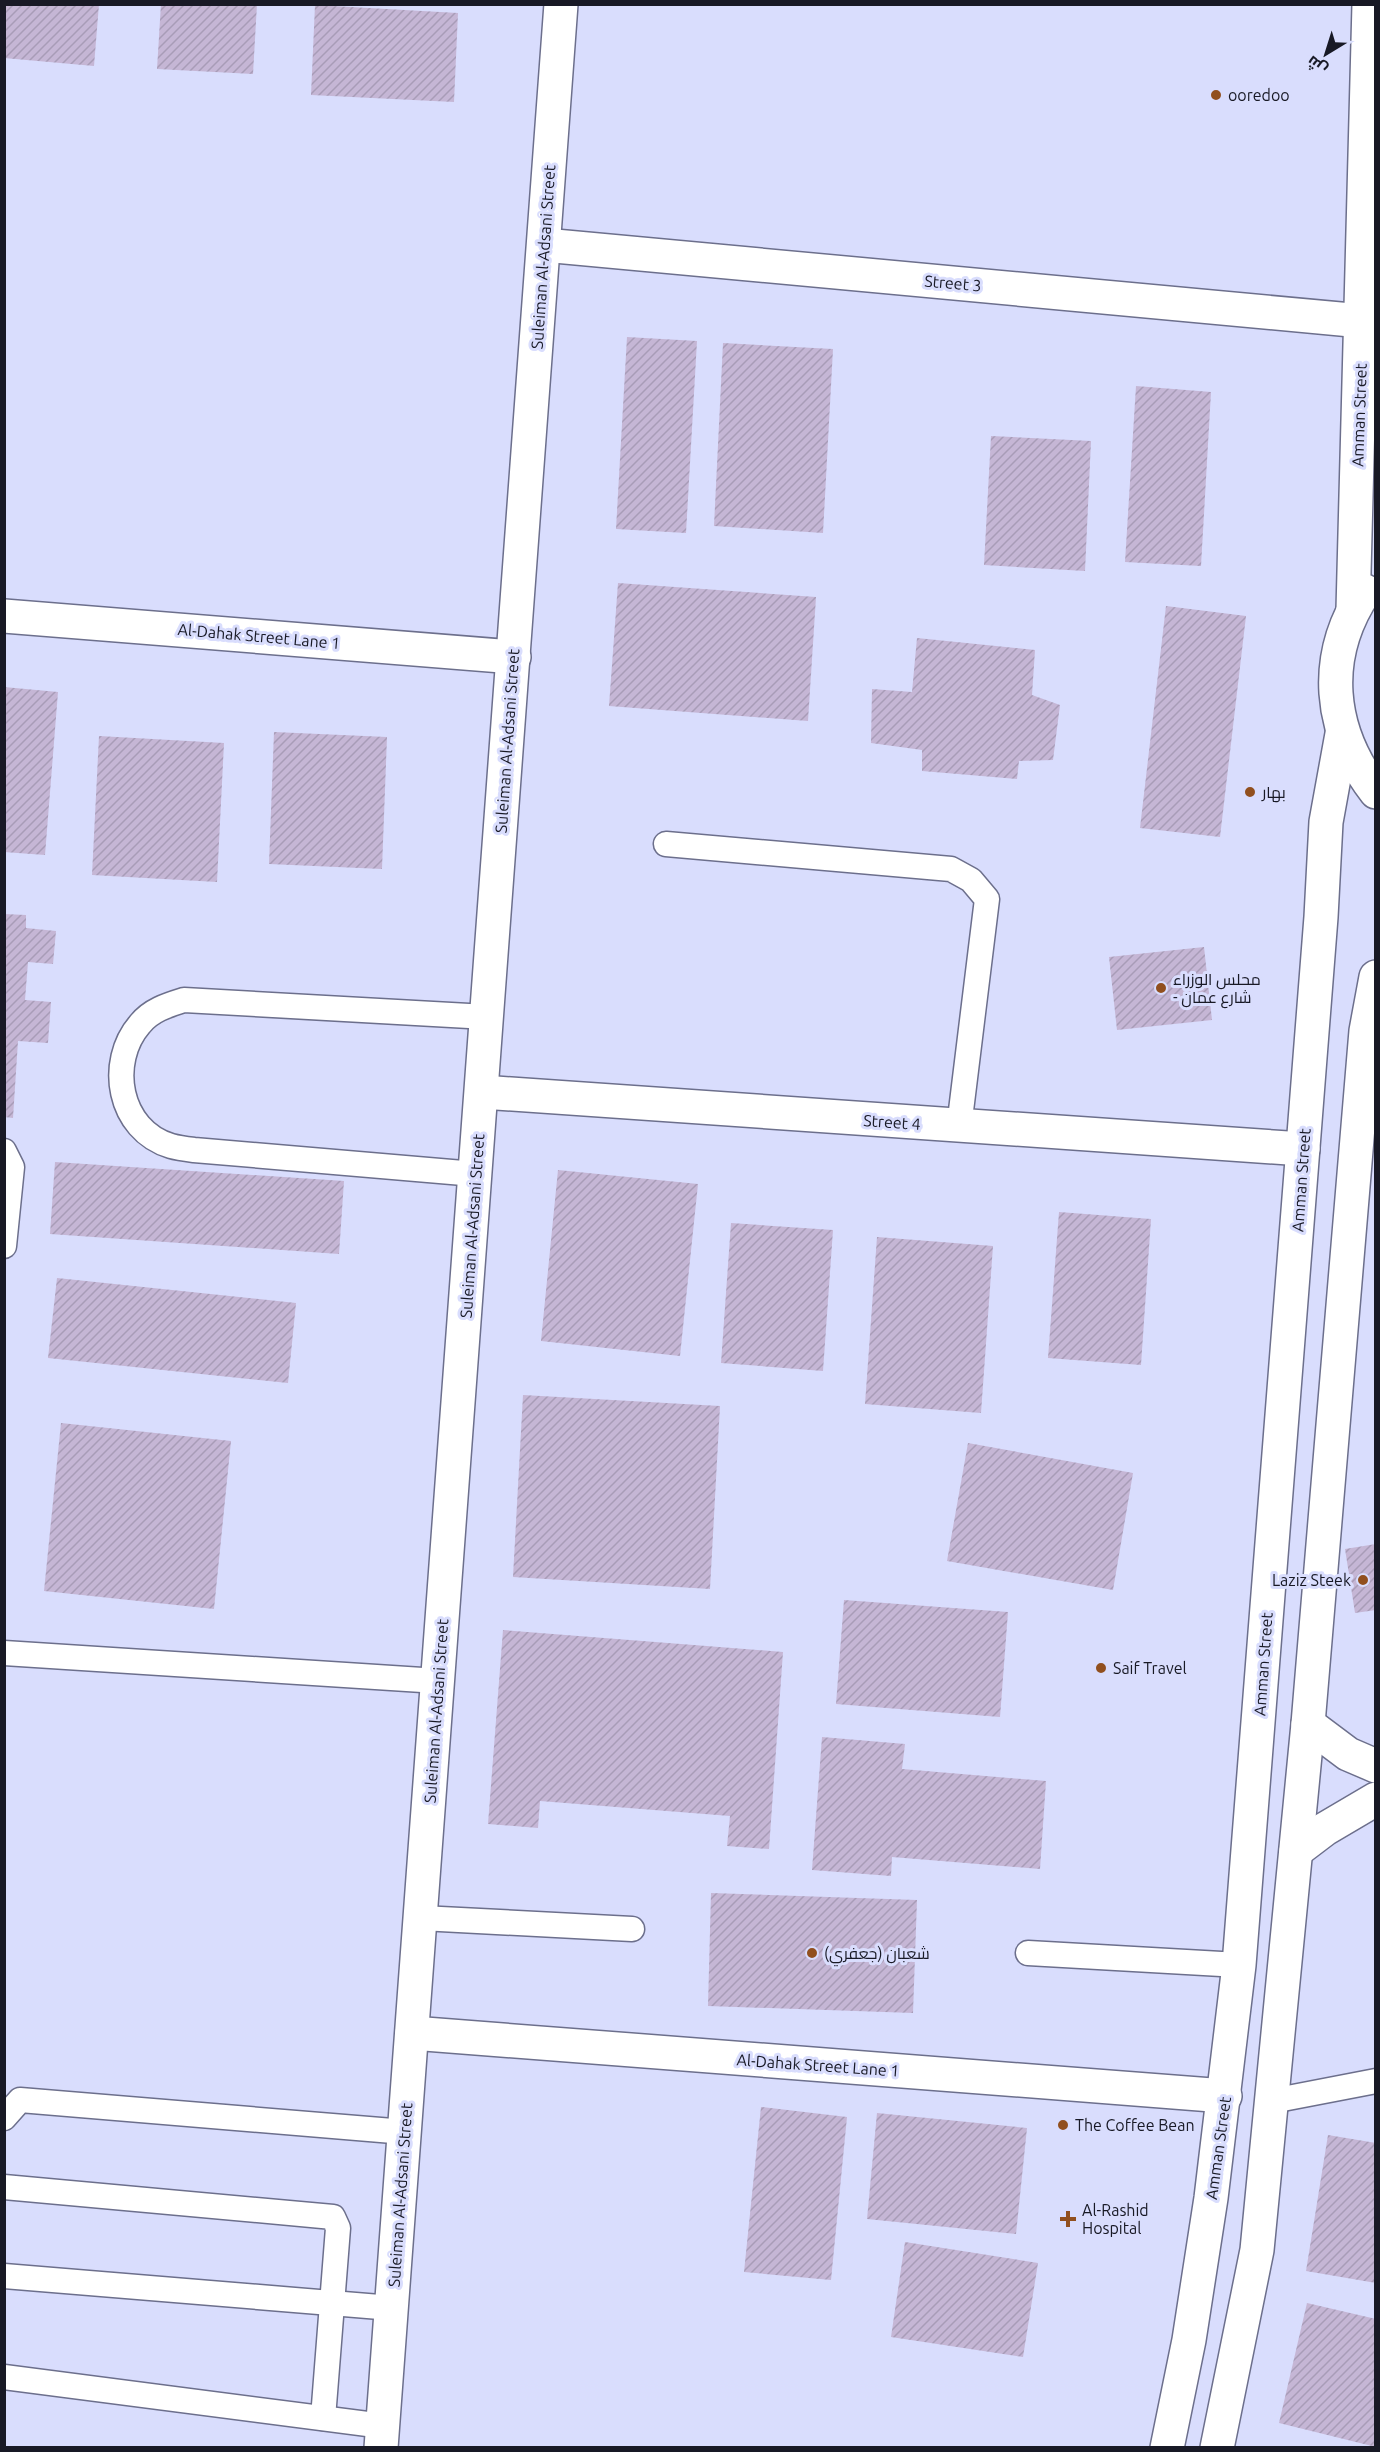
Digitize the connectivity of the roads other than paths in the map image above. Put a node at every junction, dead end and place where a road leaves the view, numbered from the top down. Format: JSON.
{"nodes":[{"id":1,"x":561,"y":4,"type":"edge"},
{"id":2,"x":1369,"y":4,"type":"edge"},
{"id":3,"x":544,"y":245,"type":"junction"},
{"id":4,"x":1362,"y":321,"type":"junction"},
{"id":5,"x":1376,"y":578,"type":"edge"},
{"id":6,"x":1353,"y":610,"type":"junction"},
{"id":7,"x":4,"y":616,"type":"edge"},
{"id":8,"x":514,"y":657,"type":"junction"},
{"id":9,"x":1342,"y":734,"type":"junction"},
{"id":10,"x":1376,"y":792,"type":"edge"},
{"id":11,"x":666,"y":844,"type":"dead end"},
{"id":12,"x":1376,"y":977,"type":"edge"},
{"id":13,"x":487,"y":1017,"type":"junction"},
{"id":14,"x":482,"y":1092,"type":"junction"},
{"id":15,"x":959,"y":1127,"type":"junction"},
{"id":16,"x":1303,"y":1149,"type":"junction"},
{"id":17,"x":4,"y":1151,"type":"edge"},
{"id":18,"x":476,"y":1174,"type":"junction"},
{"id":19,"x":4,"y":1246,"type":"edge"},
{"id":20,"x":4,"y":1653,"type":"edge"},
{"id":21,"x":438,"y":1681,"type":"junction"},
{"id":22,"x":1308,"y":1724,"type":"junction"},
{"id":23,"x":1376,"y":1766,"type":"edge"},
{"id":24,"x":1376,"y":1799,"type":"edge"},
{"id":25,"x":1296,"y":1851,"type":"junction"},
{"id":26,"x":421,"y":1918,"type":"junction"},
{"id":27,"x":632,"y":1929,"type":"dead end"},
{"id":28,"x":1028,"y":1953,"type":"dead end"},
{"id":29,"x":1239,"y":1965,"type":"junction"},
{"id":30,"x":412,"y":2034,"type":"junction"},
{"id":31,"x":1376,"y":2081,"type":"edge"},
{"id":32,"x":1225,"y":2096,"type":"junction"},
{"id":33,"x":1272,"y":2101,"type":"junction"},
{"id":34,"x":4,"y":2118,"type":"edge"},
{"id":35,"x":405,"y":2132,"type":"junction"},
{"id":36,"x":4,"y":2187,"type":"edge"},
{"id":37,"x":4,"y":2276,"type":"edge"},
{"id":38,"x":333,"y":2304,"type":"junction"},
{"id":39,"x":392,"y":2308,"type":"junction"},
{"id":40,"x":4,"y":2377,"type":"edge"},
{"id":41,"x":323,"y":2418,"type":"junction"},
{"id":42,"x":382,"y":2437,"type":"edge"},
{"id":43,"x":1167,"y":2448,"type":"edge"},
{"id":44,"x":1217,"y":2448,"type":"edge"}],
"edges":[{"from":1,"to":3,"type":"street","name":"Suleiman Al-Adsani Street"},
{"from":2,"to":4,"type":"street","name":"Amman Street"},
{"from":3,"to":4,"type":"street","name":"Street 3"},
{"from":3,"to":8,"type":"street","name":"Suleiman Al-Adsani Street"},
{"from":4,"to":6,"type":"street","name":"Amman Street"},
{"from":5,"to":6,"type":"street"},
{"from":6,"to":9,"type":"street"},
{"from":7,"to":8,"type":"street","name":"Al-Dahak Street Lane 1"},
{"from":8,"to":13,"type":"street","name":"Suleiman Al-Adsani Street"},
{"from":9,"to":10,"type":"street"},
{"from":9,"to":16,"type":"street","name":"Amman Street"},
{"from":11,"to":15,"type":"lane"},
{"from":12,"to":22,"type":"street"},
{"from":13,"to":14,"type":"street","name":"Suleiman Al-Adsani Street"},
{"from":13,"to":18,"type":"lane"},
{"from":14,"to":15,"type":"street","name":"Street 4"},
{"from":14,"to":18,"type":"street","name":"Suleiman Al-Adsani Street"},
{"from":15,"to":16,"type":"street","name":"Street 4"},
{"from":16,"to":29,"type":"street","name":"Amman Street"},
{"from":17,"to":19,"type":"lane"},
{"from":18,"to":21,"type":"street","name":"Suleiman Al-Adsani Street"},
{"from":20,"to":21,"type":"lane"},
{"from":21,"to":26,"type":"street","name":"Suleiman Al-Adsani Street"},
{"from":22,"to":23,"type":"street"},
{"from":22,"to":25,"type":"street"},
{"from":24,"to":25,"type":"street"},
{"from":25,"to":33,"type":"street"},
{"from":26,"to":27,"type":"lane"},
{"from":26,"to":30,"type":"street","name":"Suleiman Al-Adsani Street"},
{"from":28,"to":29,"type":"lane"},
{"from":29,"to":32,"type":"street","name":"Amman Street"},
{"from":30,"to":32,"type":"street","name":"Al-Dahak Street Lane 1"},
{"from":30,"to":35,"type":"street","name":"Suleiman Al-Adsani Street"},
{"from":31,"to":33,"type":"lane"},
{"from":32,"to":43,"type":"street","name":"Amman Street"},
{"from":33,"to":44,"type":"street"},
{"from":34,"to":35,"type":"lane"},
{"from":35,"to":39,"type":"street","name":"Suleiman Al-Adsani Street"},
{"from":36,"to":38,"type":"lane"},
{"from":37,"to":38,"type":"lane"},
{"from":38,"to":39,"type":"lane"},
{"from":38,"to":41,"type":"lane"},
{"from":39,"to":42,"type":"street","name":"Suleiman Al-Adsani Street"},
{"from":40,"to":41,"type":"lane"},
{"from":41,"to":42,"type":"lane"}]}
